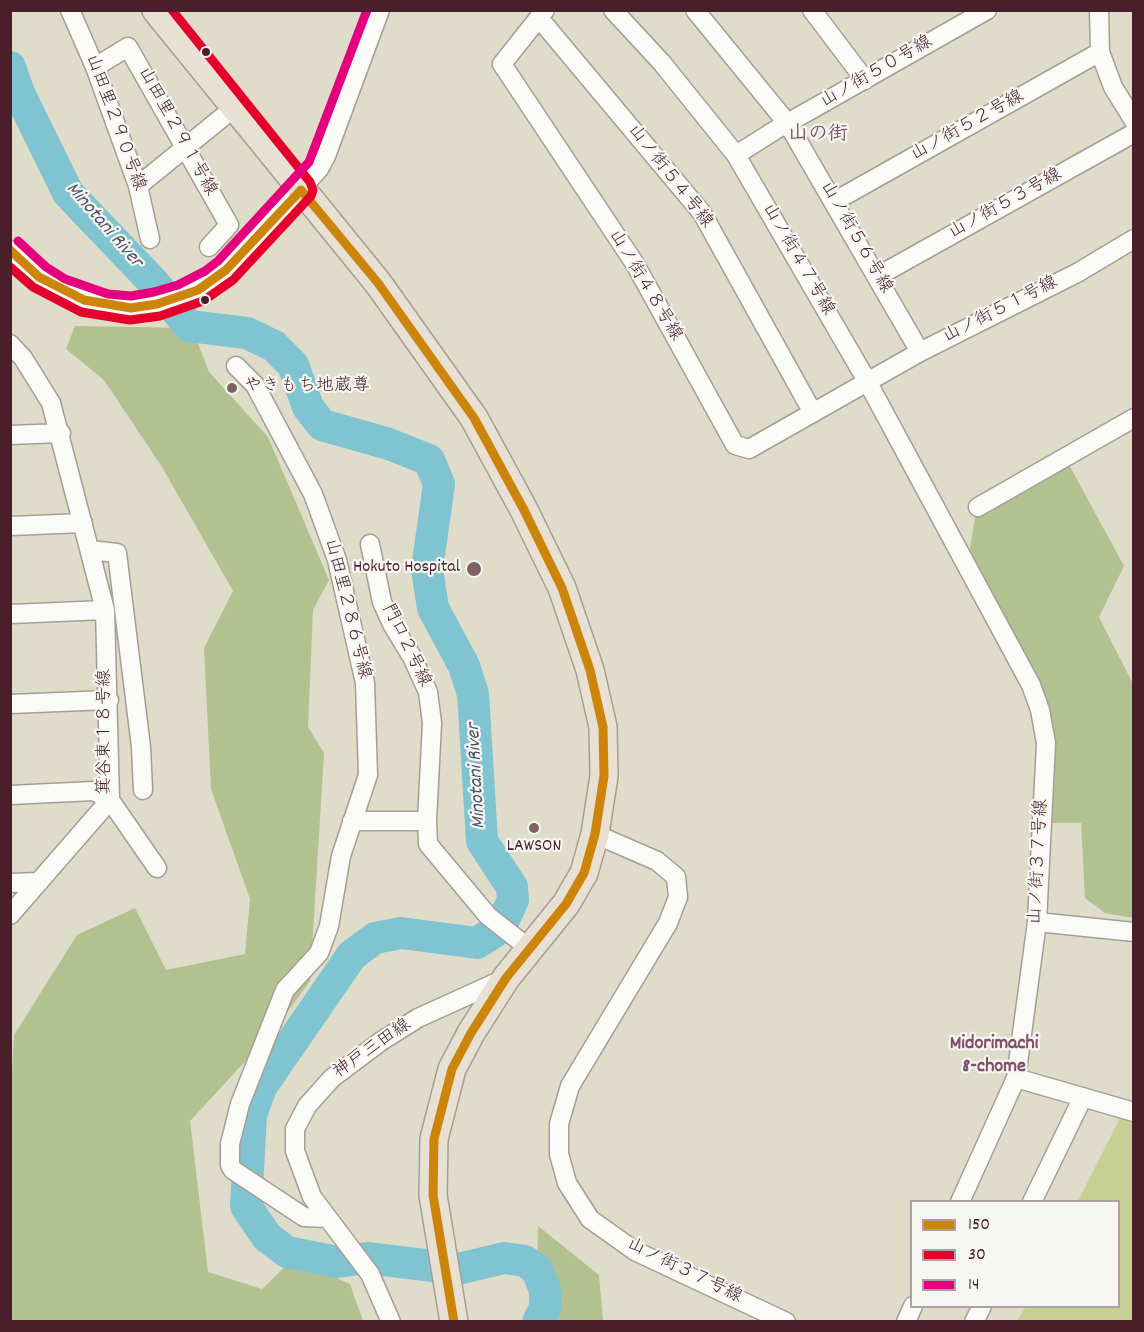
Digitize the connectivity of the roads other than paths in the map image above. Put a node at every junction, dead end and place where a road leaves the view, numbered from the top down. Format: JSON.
{"nodes":[{"id":1,"x":70,"y":10,"type":"edge"},
{"id":2,"x":156,"y":10,"type":"edge"},
{"id":3,"x":380,"y":10,"type":"edge"},
{"id":4,"x":613,"y":10,"type":"edge"},
{"id":5,"x":695,"y":10,"type":"edge"},
{"id":6,"x":812,"y":10,"type":"edge"},
{"id":7,"x":987,"y":10,"type":"edge"},
{"id":8,"x":1099,"y":10,"type":"edge"},
{"id":9,"x":542,"y":14,"type":"edge"},
{"id":10,"x":1100,"y":52,"type":"junction"},
{"id":11,"x":95,"y":67,"type":"junction"},
{"id":12,"x":865,"y":80,"type":"junction"},
{"id":13,"x":235,"y":107,"type":"junction"},
{"id":14,"x":1134,"y":121,"type":"edge"},
{"id":15,"x":788,"y":124,"type":"junction"},
{"id":16,"x":1134,"y":133,"type":"edge"},
{"id":17,"x":184,"y":147,"type":"junction"},
{"id":18,"x":736,"y":155,"type":"junction"},
{"id":19,"x":138,"y":186,"type":"junction"},
{"id":20,"x":301,"y":190,"type":"junction"},
{"id":21,"x":835,"y":201,"type":"junction"},
{"id":22,"x":150,"y":239,"type":"dead end"},
{"id":23,"x":1134,"y":239,"type":"edge"},
{"id":24,"x":210,"y":247,"type":"dead end"},
{"id":25,"x":10,"y":250,"type":"edge"},
{"id":26,"x":878,"y":276,"type":"junction"},
{"id":27,"x":10,"y":344,"type":"edge"},
{"id":28,"x":920,"y":352,"type":"junction"},
{"id":29,"x":236,"y":366,"type":"dead end"},
{"id":30,"x":867,"y":381,"type":"junction"},
{"id":31,"x":813,"y":413,"type":"junction"},
{"id":32,"x":1134,"y":418,"type":"edge"},
{"id":33,"x":61,"y":433,"type":"junction"},
{"id":34,"x":10,"y":435,"type":"edge"},
{"id":35,"x":978,"y":507,"type":"dead end"},
{"id":36,"x":83,"y":523,"type":"junction"},
{"id":37,"x":10,"y":526,"type":"edge"},
{"id":38,"x":949,"y":533,"type":"joint"},
{"id":39,"x":369,"y":544,"type":"dead end"},
{"id":40,"x":90,"y":550,"type":"junction"},
{"id":41,"x":105,"y":610,"type":"junction"},
{"id":42,"x":10,"y":614,"type":"edge"},
{"id":43,"x":109,"y":700,"type":"junction"},
{"id":44,"x":10,"y":704,"type":"edge"},
{"id":45,"x":144,"y":790,"type":"dead end"},
{"id":46,"x":10,"y":795,"type":"edge"},
{"id":47,"x":110,"y":800,"type":"junction"},
{"id":48,"x":352,"y":821,"type":"junction"},
{"id":49,"x":427,"y":821,"type":"junction"},
{"id":50,"x":595,"y":834,"type":"junction"},
{"id":51,"x":157,"y":868,"type":"dead end"},
{"id":52,"x":39,"y":882,"type":"junction"},
{"id":53,"x":10,"y":883,"type":"edge"},
{"id":54,"x":10,"y":915,"type":"edge"},
{"id":55,"x":1037,"y":922,"type":"junction"},
{"id":56,"x":1134,"y":932,"type":"edge"},
{"id":57,"x":522,"y":942,"type":"junction"},
{"id":58,"x":506,"y":978,"type":"junction"},
{"id":59,"x":1016,"y":1078,"type":"junction"},
{"id":60,"x":1083,"y":1097,"type":"junction"},
{"id":61,"x":1134,"y":1112,"type":"edge"},
{"id":62,"x":961,"y":1200,"type":"edge"},
{"id":63,"x":1033,"y":1200,"type":"edge"},
{"id":64,"x":327,"y":1218,"type":"junction"},
{"id":65,"x":912,"y":1308,"type":"edge"},
{"id":66,"x":981,"y":1308,"type":"edge"},
{"id":67,"x":391,"y":1322,"type":"edge"},
{"id":68,"x":454,"y":1322,"type":"edge"},
{"id":69,"x":786,"y":1322,"type":"edge"},
{"id":70,"x":906,"y":1322,"type":"edge"},
{"id":71,"x":974,"y":1322,"type":"edge"}],
"edges":[{"from":1,"to":11,"type":"street","name":"山田里２９０号線"},
{"from":2,"to":13,"type":"highway"},
{"from":3,"to":20,"type":"street"},
{"from":4,"to":18,"type":"street","name":"山ノ街４７号線"},
{"from":5,"to":15,"type":"street","name":"山ノ街５６号線"},
{"from":6,"to":12,"type":"street"},
{"from":7,"to":12,"type":"street","name":"山ノ街５０号線"},
{"from":8,"to":10,"type":"street"},
{"from":9,"to":31,"type":"street","name":"山ノ街５４号線"},
{"from":9,"to":31,"type":"street","name":"山ノ街４８号線"},
{"from":10,"to":14,"type":"street"},
{"from":10,"to":21,"type":"street","name":"山ノ街５２号線"},
{"from":11,"to":17,"type":"street","name":"山田里２９１号線"},
{"from":11,"to":19,"type":"street","name":"山田里２９０号線"},
{"from":12,"to":15,"type":"street","name":"山ノ街５０号線"},
{"from":13,"to":17,"type":"street"},
{"from":13,"to":20,"type":"highway"},
{"from":15,"to":18,"type":"street","name":"山ノ街５０号線"},
{"from":15,"to":21,"type":"street","name":"山ノ街５６号線"},
{"from":16,"to":26,"type":"street","name":"山ノ街５３号線"},
{"from":17,"to":19,"type":"street"},
{"from":17,"to":24,"type":"street","name":"山田里２９１号線"},
{"from":18,"to":30,"type":"street","name":"山ノ街４７号線"},
{"from":19,"to":22,"type":"street","name":"山田里２９０号線"},
{"from":20,"to":25,"type":"street"},
{"from":20,"to":50,"type":"highway"},
{"from":21,"to":26,"type":"street","name":"山ノ街５６号線"},
{"from":23,"to":28,"type":"street","name":"山ノ街５１号線"},
{"from":26,"to":28,"type":"street","name":"山ノ街５６号線"},
{"from":27,"to":33,"type":"street","name":"箕谷東１８号線"},
{"from":28,"to":30,"type":"street","name":"山ノ街５１号線"},
{"from":29,"to":48,"type":"street","name":"山田里２８６号線"},
{"from":30,"to":31,"type":"street","name":"山ノ街４８号線"},
{"from":30,"to":38,"type":"street","name":"山ノ街４７号線"},
{"from":32,"to":35,"type":"street"},
{"from":33,"to":34,"type":"street"},
{"from":33,"to":36,"type":"street","name":"箕谷東１８号線"},
{"from":36,"to":37,"type":"street"},
{"from":36,"to":40,"type":"street","name":"箕谷東１８号線"},
{"from":38,"to":55,"type":"street","name":"山ノ街３７号線"},
{"from":39,"to":49,"type":"street","name":"門口２号線"},
{"from":40,"to":41,"type":"street","name":"箕谷東１８号線"},
{"from":40,"to":45,"type":"street","name":"箕谷東１８号線"},
{"from":41,"to":42,"type":"street"},
{"from":41,"to":43,"type":"street","name":"箕谷東１８号線"},
{"from":43,"to":44,"type":"street"},
{"from":43,"to":47,"type":"street","name":"箕谷東１８号線"},
{"from":46,"to":47,"type":"street"},
{"from":47,"to":51,"type":"street"},
{"from":47,"to":52,"type":"street","name":"箕谷東１８号線"},
{"from":48,"to":49,"type":"street"},
{"from":48,"to":64,"type":"street","name":"山田里２８６号線"},
{"from":49,"to":57,"type":"street","name":"門口２号線"},
{"from":50,"to":57,"type":"highway"},
{"from":50,"to":69,"type":"street","name":"山ノ街３７号線"},
{"from":52,"to":53,"type":"street"},
{"from":52,"to":54,"type":"street","name":"箕谷東１８号線"},
{"from":55,"to":56,"type":"street"},
{"from":55,"to":59,"type":"street","name":"山ノ街３７号線"},
{"from":57,"to":58,"type":"highway"},
{"from":58,"to":64,"type":"street","name":"神戸三田線"},
{"from":58,"to":68,"type":"highway"},
{"from":59,"to":60,"type":"street"},
{"from":59,"to":62,"type":"street","name":"山ノ街３７号線"},
{"from":60,"to":61,"type":"street"},
{"from":60,"to":63,"type":"street"},
{"from":64,"to":67,"type":"street","name":"神戸三田線"},
{"from":65,"to":70,"type":"street"},
{"from":66,"to":71,"type":"street"}]}
